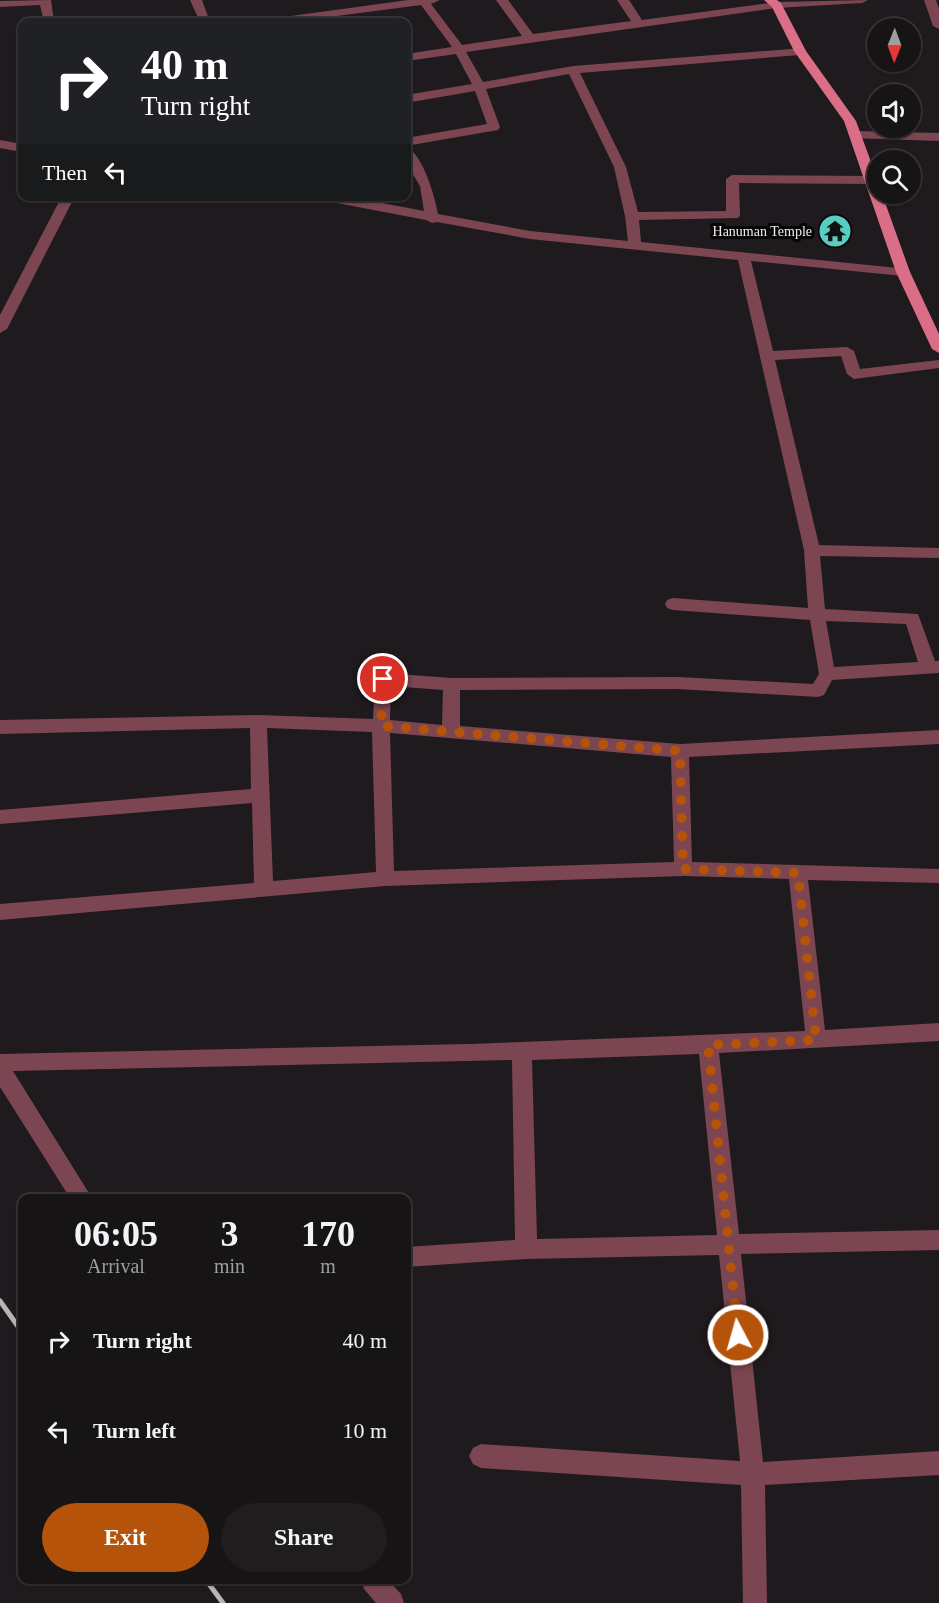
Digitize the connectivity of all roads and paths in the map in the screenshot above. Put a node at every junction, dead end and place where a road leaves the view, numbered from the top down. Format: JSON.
{"nodes":[{"id":1,"x":45,"y":0,"type":"edge"},
{"id":2,"x":196,"y":0,"type":"edge"},
{"id":3,"x":320,"y":0,"type":"edge"},
{"id":4,"x":502,"y":0,"type":"edge"},
{"id":5,"x":623,"y":0,"type":"edge"},
{"id":6,"x":862,"y":0,"type":"edge"},
{"id":7,"x":930,"y":0,"type":"edge"},
{"id":8,"x":429,"y":1,"type":"edge"},
{"id":9,"x":773,"y":3,"type":"edge"},
{"id":10,"x":0,"y":4,"type":"edge"},
{"id":11,"x":48,"y":18,"type":"edge"},
{"id":12,"x":203,"y":18,"type":"edge"},
{"id":13,"x":331,"y":18,"type":"edge"},
{"id":14,"x":337,"y":18,"type":"edge"},
{"id":15,"x":638,"y":22,"type":"junction"},
{"id":16,"x":939,"y":26,"type":"edge"},
{"id":17,"x":530,"y":38,"type":"junction"},
{"id":18,"x":459,"y":50,"type":"junction"},
{"id":19,"x":800,"y":51,"type":"junction"},
{"id":20,"x":411,"y":57,"type":"edge"},
{"id":21,"x":573,"y":70,"type":"junction"},
{"id":22,"x":479,"y":86,"type":"junction"},
{"id":23,"x":411,"y":98,"type":"edge"},
{"id":24,"x":855,"y":135,"type":"junction"},
{"id":25,"x":939,"y":137,"type":"edge"},
{"id":26,"x":411,"y":141,"type":"edge"},
{"id":27,"x":0,"y":144,"type":"edge"},
{"id":28,"x":18,"y":147,"type":"edge"},
{"id":29,"x":411,"y":160,"type":"edge"},
{"id":30,"x":867,"y":167,"type":"edge"},
{"id":31,"x":867,"y":180,"type":"edge"},
{"id":32,"x":66,"y":201,"type":"edge"},
{"id":33,"x":345,"y":201,"type":"edge"},
{"id":34,"x":880,"y":204,"type":"edge"},
{"id":35,"x":632,"y":216,"type":"junction"},
{"id":36,"x":432,"y":219,"type":"junction"},
{"id":37,"x":635,"y":246,"type":"junction"},
{"id":38,"x":744,"y":258,"type":"junction"},
{"id":39,"x":903,"y":272,"type":"junction"},
{"id":40,"x":0,"y":328,"type":"edge"},
{"id":41,"x":939,"y":349,"type":"edge"},
{"id":42,"x":768,"y":356,"type":"junction"},
{"id":43,"x":939,"y":364,"type":"edge"},
{"id":44,"x":812,"y":550,"type":"junction"},
{"id":45,"x":939,"y":553,"type":"edge"},
{"id":46,"x":673,"y":604,"type":"dead end"},
{"id":47,"x":818,"y":615,"type":"junction"},
{"id":48,"x":933,"y":667,"type":"edge"},
{"id":49,"x":827,"y":674,"type":"junction"},
{"id":50,"x":452,"y":684,"type":"junction"},
{"id":51,"x":258,"y":721,"type":"junction"},
{"id":52,"x":381,"y":726,"type":"junction"},
{"id":53,"x":0,"y":727,"type":"edge"},
{"id":54,"x":451,"y":733,"type":"junction"},
{"id":55,"x":939,"y":737,"type":"edge"},
{"id":56,"x":680,"y":751,"type":"junction"},
{"id":57,"x":259,"y":795,"type":"junction"},
{"id":58,"x":0,"y":817,"type":"edge"},
{"id":59,"x":683,"y":869,"type":"junction"},
{"id":60,"x":798,"y":873,"type":"junction"},
{"id":61,"x":939,"y":876,"type":"edge"},
{"id":62,"x":385,"y":879,"type":"junction"},
{"id":63,"x":264,"y":889,"type":"junction"},
{"id":64,"x":0,"y":912,"type":"edge"},
{"id":65,"x":939,"y":1032,"type":"edge"},
{"id":66,"x":816,"y":1040,"type":"junction"},
{"id":67,"x":708,"y":1045,"type":"junction"},
{"id":68,"x":522,"y":1052,"type":"junction"},
{"id":69,"x":0,"y":1063,"type":"edge"},
{"id":70,"x":0,"y":1069,"type":"edge"},
{"id":71,"x":79,"y":1194,"type":"edge"},
{"id":72,"x":939,"y":1239,"type":"edge"},
{"id":73,"x":728,"y":1243,"type":"junction"},
{"id":74,"x":526,"y":1249,"type":"junction"},
{"id":75,"x":411,"y":1257,"type":"edge"},
{"id":76,"x":481,"y":1456,"type":"dead end"},
{"id":77,"x":939,"y":1463,"type":"edge"},
{"id":78,"x":753,"y":1474,"type":"junction"},
{"id":79,"x":376,"y":1584,"type":"edge"},
{"id":80,"x":392,"y":1603,"type":"edge"},
{"id":81,"x":755,"y":1603,"type":"edge"}],
"edges":[{"from":1,"to":10,"type":"street"},
{"from":1,"to":11,"type":"street"},
{"from":2,"to":12,"type":"street"},
{"from":3,"to":13,"type":"street"},
{"from":4,"to":17,"type":"street"},
{"from":5,"to":15,"type":"street"},
{"from":6,"to":9,"type":"street"},
{"from":7,"to":16,"type":"street"},
{"from":8,"to":14,"type":"street"},
{"from":8,"to":18,"type":"street"},
{"from":9,"to":15,"type":"street"},
{"from":9,"to":19,"type":"main road"},
{"from":15,"to":17,"type":"street"},
{"from":17,"to":18,"type":"street"},
{"from":18,"to":20,"type":"street"},
{"from":18,"to":22,"type":"street"},
{"from":19,"to":21,"type":"street"},
{"from":19,"to":24,"type":"main road"},
{"from":21,"to":22,"type":"street"},
{"from":21,"to":35,"type":"street"},
{"from":22,"to":23,"type":"street"},
{"from":22,"to":26,"type":"street"},
{"from":24,"to":25,"type":"street"},
{"from":24,"to":30,"type":"main road"},
{"from":27,"to":28,"type":"street"},
{"from":29,"to":36,"type":"street"},
{"from":31,"to":35,"type":"street"},
{"from":32,"to":40,"type":"street"},
{"from":33,"to":36,"type":"street"},
{"from":34,"to":39,"type":"main road"},
{"from":35,"to":37,"type":"street"},
{"from":36,"to":37,"type":"street"},
{"from":37,"to":38,"type":"street"},
{"from":38,"to":39,"type":"street"},
{"from":38,"to":42,"type":"street"},
{"from":39,"to":41,"type":"main road"},
{"from":42,"to":43,"type":"street"},
{"from":42,"to":44,"type":"street"},
{"from":44,"to":45,"type":"street"},
{"from":44,"to":47,"type":"street"},
{"from":46,"to":47,"type":"street"},
{"from":47,"to":48,"type":"street"},
{"from":47,"to":49,"type":"street"},
{"from":48,"to":49,"type":"street"},
{"from":49,"to":50,"type":"street"},
{"from":50,"to":52,"type":"street"},
{"from":50,"to":54,"type":"street"},
{"from":51,"to":52,"type":"street"},
{"from":51,"to":53,"type":"street"},
{"from":51,"to":57,"type":"street"},
{"from":52,"to":54,"type":"street"},
{"from":52,"to":62,"type":"street"},
{"from":54,"to":56,"type":"street"},
{"from":55,"to":56,"type":"street"},
{"from":56,"to":59,"type":"street"},
{"from":57,"to":58,"type":"street"},
{"from":57,"to":63,"type":"street"},
{"from":59,"to":60,"type":"street"},
{"from":59,"to":62,"type":"street"},
{"from":60,"to":61,"type":"street"},
{"from":60,"to":66,"type":"street"},
{"from":62,"to":63,"type":"street"},
{"from":63,"to":64,"type":"street"},
{"from":65,"to":66,"type":"street"},
{"from":66,"to":67,"type":"street"},
{"from":67,"to":68,"type":"street"},
{"from":67,"to":73,"type":"street"},
{"from":68,"to":69,"type":"street"},
{"from":68,"to":74,"type":"street"},
{"from":70,"to":71,"type":"street"},
{"from":72,"to":73,"type":"street"},
{"from":73,"to":74,"type":"street"},
{"from":73,"to":78,"type":"street"},
{"from":74,"to":75,"type":"street"},
{"from":76,"to":78,"type":"street"},
{"from":77,"to":78,"type":"street"},
{"from":78,"to":81,"type":"street"},
{"from":79,"to":80,"type":"street"}]}
